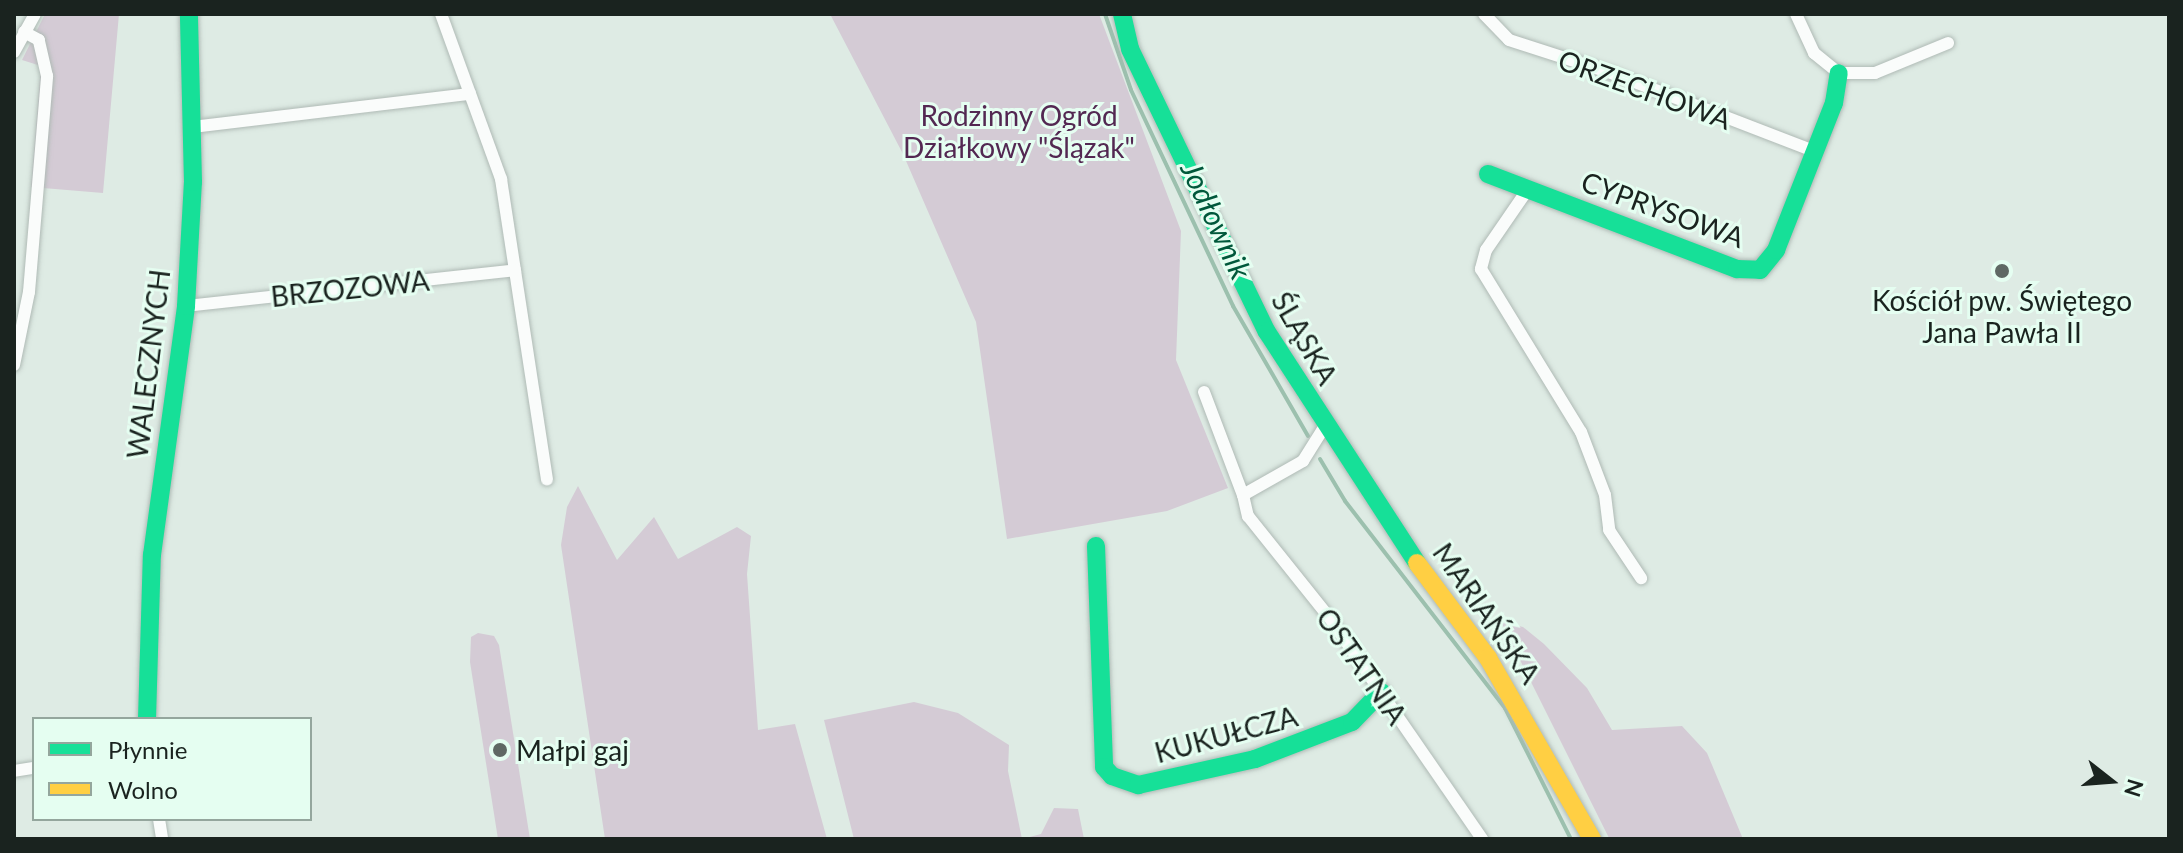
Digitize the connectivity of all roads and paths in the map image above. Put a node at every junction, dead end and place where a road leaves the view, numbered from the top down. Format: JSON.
{"nodes":[{"id":1,"x":35,"y":14,"type":"edge"},
{"id":2,"x":189,"y":14,"type":"edge"},
{"id":3,"x":441,"y":14,"type":"edge"},
{"id":4,"x":1122,"y":14,"type":"edge"},
{"id":5,"x":1484,"y":14,"type":"edge"},
{"id":6,"x":1796,"y":14,"type":"edge"},
{"id":7,"x":24,"y":32,"type":"junction"},
{"id":8,"x":1948,"y":43,"type":"dead end"},
{"id":9,"x":14,"y":52,"type":"edge"},
{"id":10,"x":1839,"y":73,"type":"junction"},
{"id":11,"x":470,"y":94,"type":"junction"},
{"id":12,"x":192,"y":127,"type":"junction"},
{"id":13,"x":1814,"y":151,"type":"junction"},
{"id":14,"x":1488,"y":174,"type":"dead end"},
{"id":15,"x":1528,"y":189,"type":"junction"},
{"id":16,"x":515,"y":270,"type":"junction"},
{"id":17,"x":186,"y":306,"type":"junction"},
{"id":18,"x":14,"y":365,"type":"edge"},
{"id":19,"x":1204,"y":392,"type":"dead end"},
{"id":20,"x":1324,"y":427,"type":"junction"},
{"id":21,"x":547,"y":479,"type":"dead end"},
{"id":22,"x":1243,"y":495,"type":"junction"},
{"id":23,"x":1096,"y":546,"type":"dead end"},
{"id":24,"x":1641,"y":578,"type":"dead end"},
{"id":25,"x":1381,"y":692,"type":"junction"},
{"id":26,"x":147,"y":717,"type":"edge"},
{"id":27,"x":1482,"y":839,"type":"edge"},
{"id":28,"x":1592,"y":839,"type":"edge"}],
"edges":[{"from":1,"to":7,"type":"street"},
{"from":2,"to":12,"type":"street","name":"WALECZNYCH"},
{"from":3,"to":11,"type":"street"},
{"from":4,"to":20,"type":"street","name":"ŚLĄSKA"},
{"from":5,"to":13,"type":"street","name":"ORZECHOWA"},
{"from":6,"to":10,"type":"street"},
{"from":7,"to":9,"type":"street"},
{"from":7,"to":18,"type":"street"},
{"from":8,"to":10,"type":"street"},
{"from":10,"to":13,"type":"street","name":"CYPRYSOWA"},
{"from":11,"to":12,"type":"street"},
{"from":11,"to":16,"type":"street"},
{"from":12,"to":17,"type":"street","name":"WALECZNYCH"},
{"from":13,"to":15,"type":"street","name":"CYPRYSOWA"},
{"from":14,"to":15,"type":"street","name":"CYPRYSOWA"},
{"from":15,"to":24,"type":"street"},
{"from":16,"to":17,"type":"street","name":"BRZOZOWA"},
{"from":16,"to":21,"type":"street"},
{"from":17,"to":26,"type":"street","name":"WALECZNYCH"},
{"from":19,"to":22,"type":"street","name":"OSTATNIA"},
{"from":20,"to":22,"type":"street"},
{"from":20,"to":28,"type":"street","name":"MARIAŃSKA"},
{"from":22,"to":25,"type":"street","name":"OSTATNIA"},
{"from":23,"to":25,"type":"street","name":"KUKUŁCZA"},
{"from":25,"to":27,"type":"street","name":"OSTATNIA"}]}
